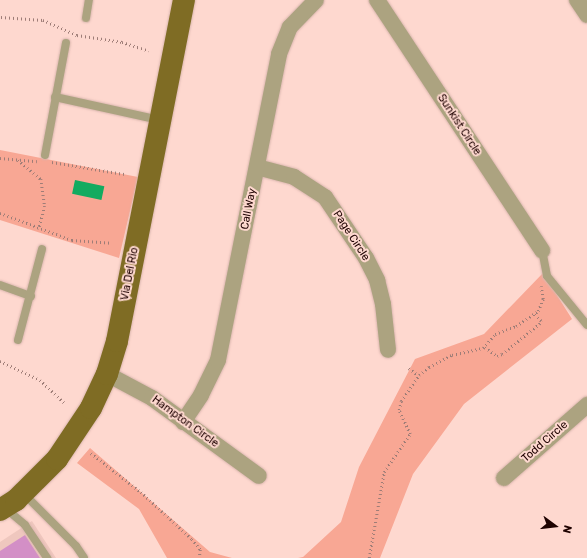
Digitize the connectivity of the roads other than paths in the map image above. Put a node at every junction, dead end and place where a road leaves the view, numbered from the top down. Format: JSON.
{"nodes":[{"id":1,"x":89,"y":0,"type":"edge"},
{"id":2,"x":184,"y":0,"type":"edge"},
{"id":3,"x":316,"y":0,"type":"edge"},
{"id":4,"x":377,"y":0,"type":"edge"},
{"id":5,"x":577,"y":0,"type":"edge"},
{"id":6,"x":587,"y":15,"type":"edge"},
{"id":7,"x":86,"y":18,"type":"dead end"},
{"id":8,"x":66,"y":43,"type":"dead end"},
{"id":9,"x":55,"y":97,"type":"junction"},
{"id":10,"x":160,"y":120,"type":"junction"},
{"id":11,"x":45,"y":155,"type":"dead end"},
{"id":12,"x":257,"y":167,"type":"junction"},
{"id":13,"x":42,"y":249,"type":"dead end"},
{"id":14,"x":542,"y":250,"type":"joint"},
{"id":15,"x":0,"y":284,"type":"edge"},
{"id":16,"x":30,"y":296,"type":"junction"},
{"id":17,"x":587,"y":325,"type":"edge"},
{"id":18,"x":18,"y":340,"type":"dead end"},
{"id":19,"x":388,"y":350,"type":"dead end"},
{"id":20,"x":107,"y":374,"type":"junction"},
{"id":21,"x":587,"y":406,"type":"edge"},
{"id":22,"x":183,"y":422,"type":"junction"},
{"id":23,"x":259,"y":476,"type":"dead end"},
{"id":24,"x":504,"y":478,"type":"dead end"},
{"id":25,"x":23,"y":493,"type":"junction"},
{"id":26,"x":1,"y":507,"type":"edge"},
{"id":27,"x":47,"y":558,"type":"edge"},
{"id":28,"x":84,"y":558,"type":"edge"}],
"edges":[{"from":1,"to":7,"type":"lane"},
{"from":2,"to":10,"type":"main road","name":"Via Del Rio"},
{"from":3,"to":12,"type":"street","name":"Call Way"},
{"from":4,"to":14,"type":"street","name":"Sunkist Circle"},
{"from":5,"to":6,"type":"street"},
{"from":8,"to":9,"type":"lane"},
{"from":9,"to":10,"type":"lane"},
{"from":9,"to":11,"type":"lane"},
{"from":10,"to":20,"type":"main road","name":"Via Del Rio"},
{"from":12,"to":19,"type":"street","name":"Page Circle"},
{"from":12,"to":22,"type":"street","name":"Call Way"},
{"from":13,"to":16,"type":"lane"},
{"from":14,"to":17,"type":"lane"},
{"from":15,"to":16,"type":"lane"},
{"from":16,"to":18,"type":"lane"},
{"from":20,"to":22,"type":"street","name":"Hampton Circle"},
{"from":20,"to":25,"type":"main road","name":"Via Del Rio"},
{"from":21,"to":24,"type":"street","name":"Todd Circle"},
{"from":22,"to":23,"type":"street","name":"Hampton Circle"},
{"from":25,"to":26,"type":"main road","name":"Via Del Rio"},
{"from":25,"to":28,"type":"lane"},
{"from":26,"to":27,"type":"lane"}]}
